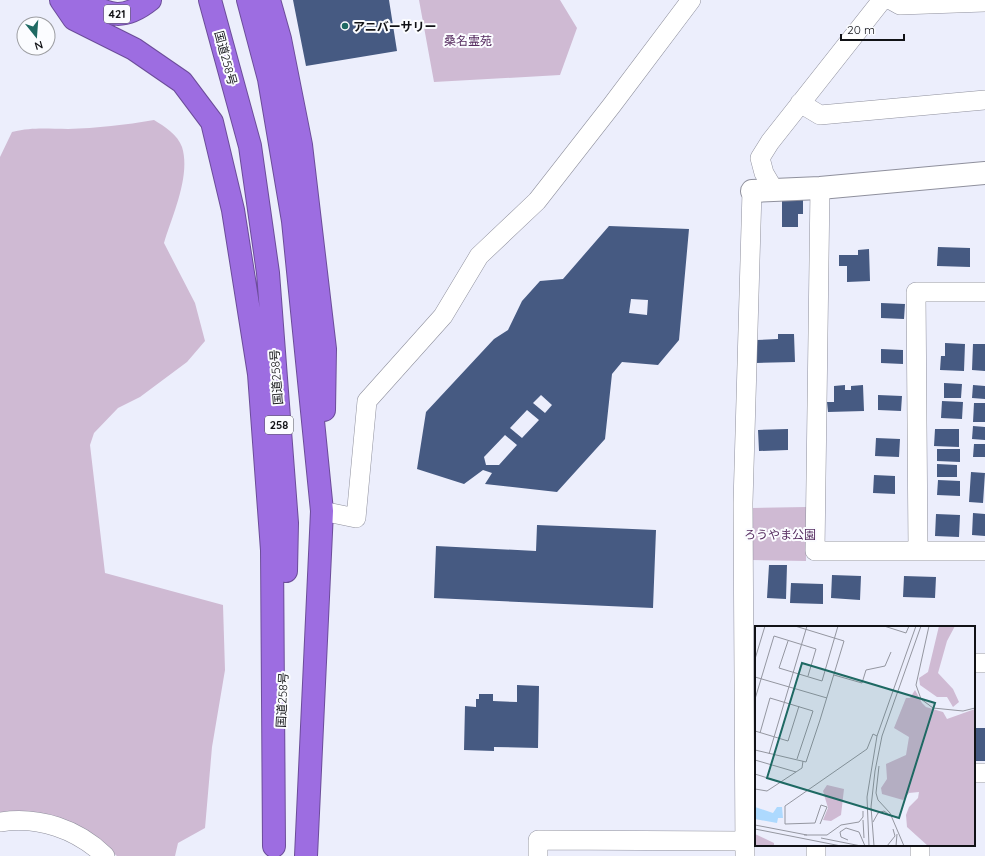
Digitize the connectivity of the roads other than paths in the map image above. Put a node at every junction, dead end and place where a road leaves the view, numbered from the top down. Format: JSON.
{"nodes":[{"id":1,"x":61,"y":0,"type":"edge"},
{"id":2,"x":83,"y":0,"type":"edge"},
{"id":3,"x":150,"y":0,"type":"edge"},
{"id":4,"x":210,"y":0,"type":"edge"},
{"id":5,"x":248,"y":0,"type":"edge"},
{"id":6,"x":269,"y":0,"type":"edge"},
{"id":7,"x":691,"y":0,"type":"edge"},
{"id":8,"x":882,"y":0,"type":"edge"},
{"id":9,"x":891,"y":0,"type":"edge"},
{"id":10,"x":985,"y":2,"type":"edge"},
{"id":11,"x":985,"y":100,"type":"edge"},
{"id":12,"x":800,"y":103,"type":"junction"},
{"id":13,"x":985,"y":173,"type":"edge"},
{"id":14,"x":820,"y":188,"type":"junction"},
{"id":15,"x":774,"y":190,"type":"junction"},
{"id":16,"x":752,"y":191,"type":"joint"},
{"id":17,"x":985,"y":292,"type":"edge"},
{"id":18,"x":322,"y":511,"type":"junction"},
{"id":19,"x":918,"y":551,"type":"junction"},
{"id":20,"x":985,"y":551,"type":"edge"},
{"id":21,"x":750,"y":664,"type":"edge"},
{"id":22,"x":985,"y":773,"type":"edge"},
{"id":23,"x":975,"y":774,"type":"edge"},
{"id":24,"x":0,"y":822,"type":"edge"},
{"id":25,"x":744,"y":848,"type":"edge"},
{"id":26,"x":274,"y":851,"type":"edge"},
{"id":27,"x":105,"y":856,"type":"edge"},
{"id":28,"x":306,"y":856,"type":"edge"},
{"id":29,"x":538,"y":856,"type":"edge"}],
"edges":[{"from":1,"to":26,"type":"highway"},
{"from":2,"to":3,"type":"highway","number":"421"},
{"from":4,"to":26,"type":"highway","name":"国道258号","number":"258"},
{"from":5,"to":18,"type":"highway"},
{"from":6,"to":18,"type":"highway"},
{"from":7,"to":18,"type":"street"},
{"from":8,"to":12,"type":"street"},
{"from":9,"to":10,"type":"street"},
{"from":11,"to":12,"type":"street"},
{"from":12,"to":15,"type":"street"},
{"from":13,"to":14,"type":"street"},
{"from":14,"to":15,"type":"street"},
{"from":14,"to":19,"type":"street"},
{"from":15,"to":16,"type":"street"},
{"from":16,"to":21,"type":"street"},
{"from":17,"to":19,"type":"street"},
{"from":18,"to":28,"type":"highway"},
{"from":19,"to":20,"type":"street"},
{"from":21,"to":25,"type":"street"},
{"from":22,"to":23,"type":"street"},
{"from":24,"to":27,"type":"street"},
{"from":25,"to":29,"type":"street"}]}
